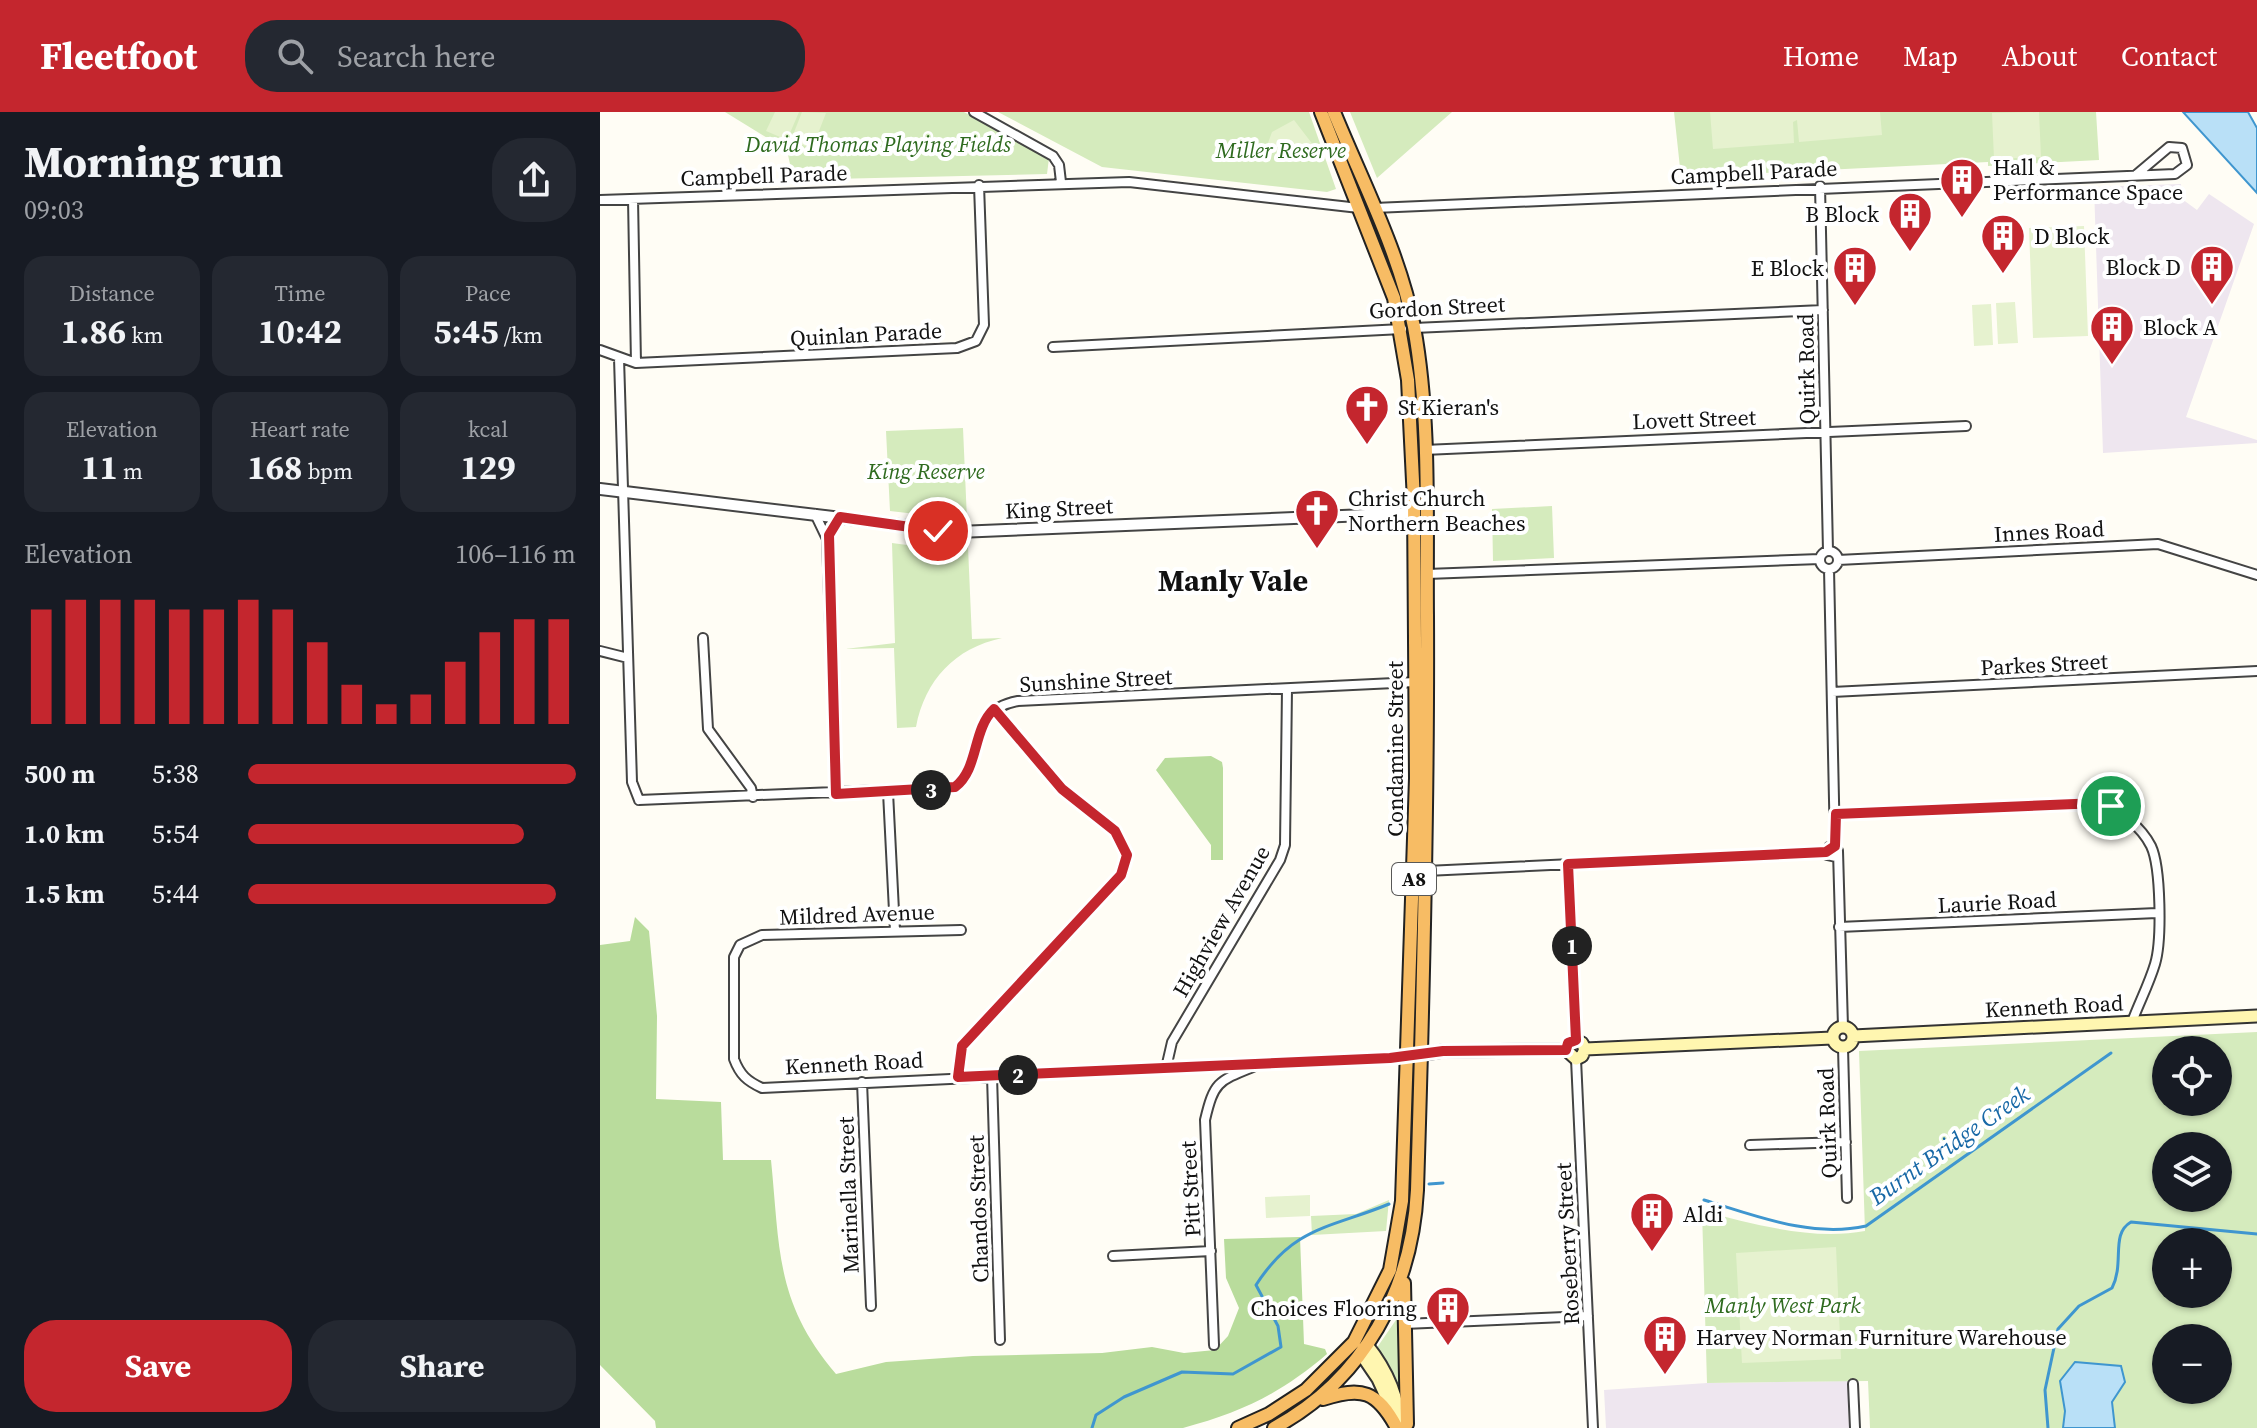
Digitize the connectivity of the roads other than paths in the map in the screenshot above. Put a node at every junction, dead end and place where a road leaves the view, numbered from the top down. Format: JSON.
{"nodes":[{"id":1,"x":974,"y":112,"type":"edge"},
{"id":2,"x":1321,"y":112,"type":"edge"},
{"id":3,"x":1334,"y":112,"type":"edge"},
{"id":4,"x":2137,"y":174,"type":"junction"},
{"id":5,"x":1061,"y":182,"type":"junction"},
{"id":6,"x":979,"y":185,"type":"junction"},
{"id":7,"x":1820,"y":186,"type":"junction"},
{"id":8,"x":633,"y":199,"type":"junction"},
{"id":9,"x":600,"y":200,"type":"edge"},
{"id":10,"x":1366,"y":208,"type":"junction"},
{"id":11,"x":1823,"y":310,"type":"junction"},
{"id":12,"x":1408,"y":328,"type":"junction"},
{"id":13,"x":1053,"y":347,"type":"dead end"},
{"id":14,"x":600,"y":350,"type":"edge"},
{"id":15,"x":619,"y":358,"type":"junction"},
{"id":16,"x":636,"y":363,"type":"junction"},
{"id":17,"x":1966,"y":426,"type":"dead end"},
{"id":18,"x":1825,"y":431,"type":"junction"},
{"id":19,"x":1424,"y":450,"type":"junction"},
{"id":20,"x":600,"y":489,"type":"edge"},
{"id":21,"x":622,"y":494,"type":"junction"},
{"id":22,"x":815,"y":513,"type":"junction"},
{"id":23,"x":1420,"y":513,"type":"junction"},
{"id":24,"x":840,"y":517,"type":"junction"},
{"id":25,"x":827,"y":539,"type":"junction"},
{"id":26,"x":1828,"y":551,"type":"junction"},
{"id":27,"x":1820,"y":559,"type":"junction"},
{"id":28,"x":1838,"y":560,"type":"junction"},
{"id":29,"x":1829,"y":569,"type":"junction"},
{"id":30,"x":1427,"y":574,"type":"junction"},
{"id":31,"x":2257,"y":575,"type":"edge"},
{"id":32,"x":703,"y":638,"type":"dead end"},
{"id":33,"x":600,"y":651,"type":"edge"},
{"id":34,"x":628,"y":658,"type":"junction"},
{"id":35,"x":2257,"y":671,"type":"edge"},
{"id":36,"x":1415,"y":682,"type":"junction"},
{"id":37,"x":1287,"y":689,"type":"junction"},
{"id":38,"x":1832,"y":692,"type":"junction"},
{"id":39,"x":994,"y":709,"type":"junction"},
{"id":40,"x":888,"y":792,"type":"junction"},
{"id":41,"x":836,"y":794,"type":"junction"},
{"id":42,"x":753,"y":797,"type":"junction"},
{"id":43,"x":1836,"y":814,"type":"junction"},
{"id":44,"x":1830,"y":849,"type":"junction"},
{"id":45,"x":1568,"y":864,"type":"junction"},
{"id":46,"x":1426,"y":871,"type":"junction"},
{"id":47,"x":2157,"y":913,"type":"junction"},
{"id":48,"x":1839,"y":927,"type":"junction"},
{"id":49,"x":961,"y":930,"type":"dead end"},
{"id":50,"x":895,"y":931,"type":"junction"},
{"id":51,"x":2257,"y":1016,"type":"edge"},
{"id":52,"x":2132,"y":1022,"type":"junction"},
{"id":53,"x":1848,"y":1031,"type":"junction"},
{"id":54,"x":1832,"y":1038,"type":"junction"},
{"id":55,"x":1580,"y":1044,"type":"junction"},
{"id":56,"x":1843,"y":1048,"type":"junction"},
{"id":57,"x":1566,"y":1050,"type":"junction"},
{"id":58,"x":1415,"y":1056,"type":"junction"},
{"id":59,"x":1576,"y":1059,"type":"junction"},
{"id":60,"x":1261,"y":1063,"type":"junction"},
{"id":61,"x":1166,"y":1068,"type":"junction"},
{"id":62,"x":739,"y":1071,"type":"joint"},
{"id":63,"x":992,"y":1076,"type":"junction"},
{"id":64,"x":958,"y":1077,"type":"junction"},
{"id":65,"x":862,"y":1082,"type":"junction"},
{"id":66,"x":1846,"y":1142,"type":"junction"},
{"id":67,"x":1750,"y":1145,"type":"dead end"},
{"id":68,"x":1847,"y":1198,"type":"dead end"},
{"id":69,"x":1211,"y":1251,"type":"junction"},
{"id":70,"x":1113,"y":1256,"type":"dead end"},
{"id":71,"x":1405,"y":1271,"type":"junction"},
{"id":72,"x":871,"y":1306,"type":"dead end"},
{"id":73,"x":1588,"y":1316,"type":"junction"},
{"id":74,"x":1404,"y":1324,"type":"junction"},
{"id":75,"x":1000,"y":1340,"type":"dead end"},
{"id":76,"x":1214,"y":1345,"type":"dead end"},
{"id":77,"x":1361,"y":1347,"type":"junction"},
{"id":78,"x":1853,"y":1384,"type":"dead end"},
{"id":79,"x":1315,"y":1402,"type":"junction"},
{"id":80,"x":1238,"y":1428,"type":"edge"},
{"id":81,"x":1274,"y":1428,"type":"edge"},
{"id":82,"x":1400,"y":1428,"type":"edge"},
{"id":83,"x":1593,"y":1428,"type":"edge"},
{"id":84,"x":1855,"y":1428,"type":"edge"}],
"edges":[{"from":1,"to":5,"type":"street"},
{"from":2,"to":10,"type":"highway","name":"Condamine Street","number":"A8"},
{"from":3,"to":10,"type":"highway","name":"Condamine Street","number":"A8"},
{"from":4,"to":4,"type":"street","name":"Campbell Parade"},
{"from":4,"to":7,"type":"street","name":"Campbell Parade"},
{"from":5,"to":6,"type":"street","name":"Campbell Parade"},
{"from":5,"to":10,"type":"street","name":"Campbell Parade"},
{"from":6,"to":8,"type":"street","name":"Campbell Parade"},
{"from":6,"to":16,"type":"street","name":"Quinlan Parade"},
{"from":7,"to":10,"type":"street","name":"Campbell Parade"},
{"from":7,"to":11,"type":"street","name":"Quirk Road"},
{"from":8,"to":9,"type":"street","name":"Campbell Parade"},
{"from":8,"to":16,"type":"street"},
{"from":10,"to":12,"type":"highway","name":"Condamine Street","number":"A8"},
{"from":11,"to":12,"type":"street","name":"Gordon Street"},
{"from":11,"to":18,"type":"street","name":"Quirk Road"},
{"from":12,"to":13,"type":"street","name":"Gordon Street"},
{"from":12,"to":19,"type":"highway","name":"Condamine Street","number":"A8"},
{"from":12,"to":23,"type":"highway","name":"Condamine Street","number":"A8"},
{"from":14,"to":15,"type":"street","name":"Quinlan Parade"},
{"from":15,"to":16,"type":"street","name":"Quinlan Parade"},
{"from":15,"to":21,"type":"street"},
{"from":17,"to":18,"type":"street","name":"Lovett Street"},
{"from":18,"to":19,"type":"street","name":"Lovett Street"},
{"from":18,"to":26,"type":"street","name":"Quirk Road"},
{"from":19,"to":23,"type":"highway","name":"Condamine Street","number":"A8"},
{"from":20,"to":21,"type":"street","name":"King Street"},
{"from":21,"to":22,"type":"street","name":"King Street"},
{"from":21,"to":34,"type":"street"},
{"from":22,"to":24,"type":"street","name":"King Street"},
{"from":22,"to":25,"type":"street"},
{"from":23,"to":24,"type":"street","name":"King Street"},
{"from":23,"to":30,"type":"highway","name":"Condamine Street","number":"A8"},
{"from":23,"to":36,"type":"highway","name":"Condamine Street","number":"A8"},
{"from":24,"to":25,"type":"street"},
{"from":25,"to":41,"type":"street"},
{"from":26,"to":27,"type":"street"},
{"from":26,"to":28,"type":"street"},
{"from":27,"to":29,"type":"street"},
{"from":27,"to":30,"type":"street"},
{"from":28,"to":29,"type":"street"},
{"from":28,"to":31,"type":"street","name":"Innes Road"},
{"from":29,"to":38,"type":"street"},
{"from":30,"to":46,"type":"highway","name":"Condamine Street","number":"A8"},
{"from":32,"to":42,"type":"street"},
{"from":33,"to":34,"type":"street"},
{"from":34,"to":42,"type":"street","name":"Sunshine Street"},
{"from":35,"to":38,"type":"street","name":"Parkes Street"},
{"from":36,"to":37,"type":"street","name":"Sunshine Street"},
{"from":36,"to":58,"type":"highway","name":"Condamine Street","number":"A8"},
{"from":37,"to":39,"type":"street","name":"Sunshine Street"},
{"from":37,"to":61,"type":"street","name":"Highview Avenue"},
{"from":38,"to":43,"type":"street"},
{"from":39,"to":40,"type":"street","name":"Sunshine Street"},
{"from":39,"to":64,"type":"street"},
{"from":40,"to":41,"type":"street","name":"Sunshine Street"},
{"from":40,"to":50,"type":"street"},
{"from":41,"to":42,"type":"street","name":"Sunshine Street"},
{"from":43,"to":44,"type":"street"},
{"from":43,"to":47,"type":"street"},
{"from":44,"to":45,"type":"street"},
{"from":44,"to":48,"type":"street"},
{"from":45,"to":46,"type":"street"},
{"from":45,"to":55,"type":"street"},
{"from":46,"to":58,"type":"highway","name":"Condamine Street","number":"A8"},
{"from":47,"to":48,"type":"street","name":"Laurie Road"},
{"from":47,"to":52,"type":"street"},
{"from":48,"to":53,"type":"street"},
{"from":49,"to":50,"type":"street","name":"Mildred Avenue"},
{"from":50,"to":62,"type":"street","name":"Mildred Avenue"},
{"from":51,"to":52,"type":"main road","name":"Kenneth Road"},
{"from":52,"to":53,"type":"main road","name":"Kenneth Road"},
{"from":53,"to":54,"type":"main road"},
{"from":53,"to":56,"type":"main road"},
{"from":54,"to":55,"type":"main road"},
{"from":54,"to":56,"type":"main road"},
{"from":55,"to":57,"type":"main road"},
{"from":55,"to":59,"type":"main road"},
{"from":56,"to":66,"type":"street","name":"Quirk Road"},
{"from":57,"to":58,"type":"main road","name":"Kenneth Road"},
{"from":57,"to":59,"type":"main road"},
{"from":58,"to":60,"type":"street","name":"Kenneth Road"},
{"from":58,"to":71,"type":"highway","name":"Condamine Street","number":"A8"},
{"from":58,"to":77,"type":"highway","name":"Condamine Street","number":"A8"},
{"from":59,"to":73,"type":"street","name":"Roseberry Street"},
{"from":60,"to":61,"type":"street","name":"Kenneth Road"},
{"from":60,"to":69,"type":"street","name":"Pitt Street"},
{"from":61,"to":63,"type":"street","name":"Kenneth Road"},
{"from":62,"to":65,"type":"street","name":"Kenneth Road"},
{"from":63,"to":64,"type":"street","name":"Kenneth Road"},
{"from":63,"to":75,"type":"street","name":"Chandos Street"},
{"from":64,"to":65,"type":"street","name":"Kenneth Road"},
{"from":65,"to":72,"type":"street","name":"Marinella Street"},
{"from":66,"to":67,"type":"street"},
{"from":66,"to":68,"type":"street","name":"Quirk Road"},
{"from":69,"to":70,"type":"street"},
{"from":69,"to":76,"type":"street","name":"Pitt Street"},
{"from":71,"to":74,"type":"highway"},
{"from":71,"to":77,"type":"highway","number":"A8"},
{"from":73,"to":74,"type":"street"},
{"from":73,"to":83,"type":"street","name":"Roseberry Street"},
{"from":74,"to":82,"type":"highway"},
{"from":77,"to":79,"type":"highway","number":"A8"},
{"from":77,"to":80,"type":"highway","number":"A8"},
{"from":77,"to":82,"type":"main road"},
{"from":78,"to":84,"type":"street"},
{"from":79,"to":81,"type":"highway","number":"A8"},
{"from":79,"to":82,"type":"highway"}]}
